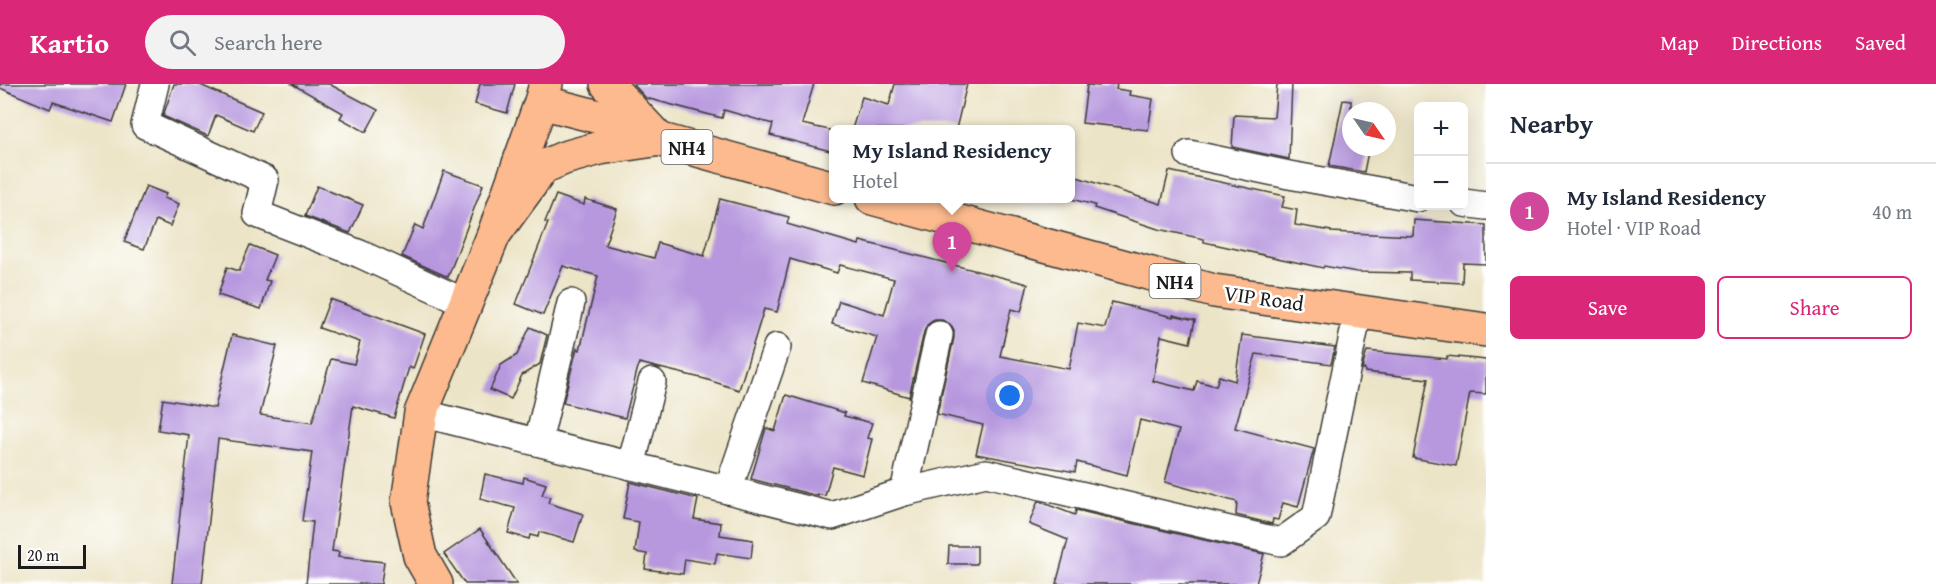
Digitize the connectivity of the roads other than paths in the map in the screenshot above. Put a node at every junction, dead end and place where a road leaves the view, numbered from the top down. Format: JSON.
{"nodes":[{"id":1,"x":155,"y":84,"type":"edge"},
{"id":2,"x":607,"y":84,"type":"edge"},
{"id":3,"x":543,"y":93,"type":"edge"},
{"id":4,"x":658,"y":139,"type":"junction"},
{"id":5,"x":1189,"y":154,"type":"dead end"},
{"id":6,"x":829,"y":187,"type":"edge"},
{"id":7,"x":1414,"y":197,"type":"edge"},
{"id":8,"x":890,"y":203,"type":"edge"},
{"id":9,"x":1468,"y":204,"type":"edge"},
{"id":10,"x":1486,"y":206,"type":"edge"},
{"id":11,"x":494,"y":234,"type":"junction"},
{"id":12,"x":466,"y":303,"type":"junction"},
{"id":13,"x":571,"y":303,"type":"dead end"},
{"id":14,"x":1358,"y":312,"type":"junction"},
{"id":15,"x":1486,"y":330,"type":"edge"},
{"id":16,"x":939,"y":335,"type":"dead end"},
{"id":17,"x":777,"y":348,"type":"dead end"},
{"id":18,"x":652,"y":382,"type":"dead end"},
{"id":19,"x":421,"y":413,"type":"junction"},
{"id":20,"x":538,"y":442,"type":"junction"},
{"id":21,"x":631,"y":466,"type":"junction"},
{"id":22,"x":728,"y":490,"type":"junction"},
{"id":23,"x":904,"y":492,"type":"junction"},
{"id":24,"x":436,"y":584,"type":"edge"}],
"edges":[{"from":1,"to":12,"type":"street"},
{"from":2,"to":4,"type":"main road"},
{"from":3,"to":4,"type":"main road","number":"NH4"},
{"from":3,"to":11,"type":"main road"},
{"from":4,"to":6,"type":"main road","number":"NH4"},
{"from":4,"to":11,"type":"main road"},
{"from":5,"to":7,"type":"street"},
{"from":8,"to":14,"type":"main road","name":"VIP Road","number":"NH4"},
{"from":9,"to":10,"type":"street"},
{"from":11,"to":12,"type":"main road"},
{"from":12,"to":19,"type":"main road"},
{"from":13,"to":20,"type":"street"},
{"from":14,"to":15,"type":"main road","name":"VIP Road","number":"NH4"},
{"from":14,"to":23,"type":"street"},
{"from":16,"to":23,"type":"street"},
{"from":17,"to":22,"type":"street"},
{"from":18,"to":21,"type":"street"},
{"from":19,"to":20,"type":"street"},
{"from":19,"to":24,"type":"main road"},
{"from":20,"to":21,"type":"street"},
{"from":21,"to":22,"type":"street"},
{"from":22,"to":23,"type":"street"}]}
